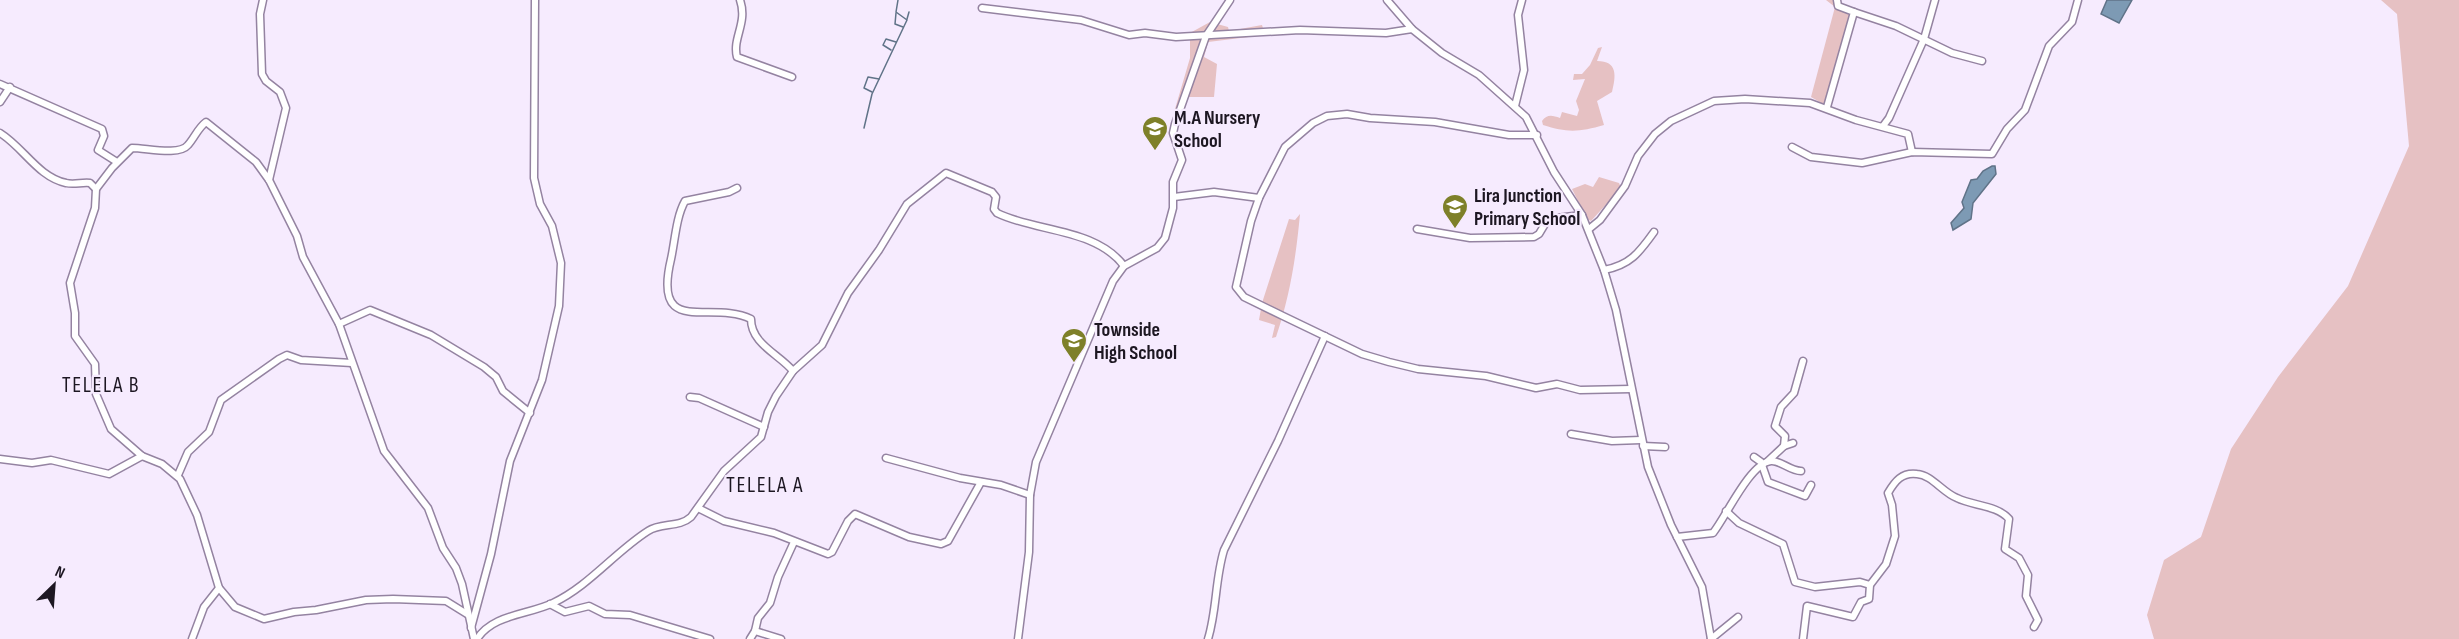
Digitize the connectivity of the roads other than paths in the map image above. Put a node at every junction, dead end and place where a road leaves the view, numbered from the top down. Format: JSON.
{"nodes":[{"id":1,"x":263,"y":0,"type":"edge"},
{"id":2,"x":535,"y":0,"type":"edge"},
{"id":3,"x":740,"y":0,"type":"edge"},
{"id":4,"x":1230,"y":0,"type":"edge"},
{"id":5,"x":1387,"y":0,"type":"edge"},
{"id":6,"x":1522,"y":0,"type":"edge"},
{"id":7,"x":1837,"y":0,"type":"edge"},
{"id":8,"x":1935,"y":0,"type":"edge"},
{"id":9,"x":2078,"y":0,"type":"edge"},
{"id":10,"x":982,"y":8,"type":"dead end"},
{"id":11,"x":1854,"y":12,"type":"junction"},
{"id":12,"x":1412,"y":29,"type":"junction"},
{"id":13,"x":1206,"y":36,"type":"junction"},
{"id":14,"x":1924,"y":39,"type":"junction"},
{"id":15,"x":1982,"y":61,"type":"dead end"},
{"id":16,"x":792,"y":77,"type":"dead end"},
{"id":17,"x":0,"y":84,"type":"edge"},
{"id":18,"x":9,"y":87,"type":"junction"},
{"id":19,"x":0,"y":102,"type":"edge"},
{"id":20,"x":1515,"y":106,"type":"junction"},
{"id":21,"x":1827,"y":107,"type":"junction"},
{"id":22,"x":1883,"y":126,"type":"junction"},
{"id":23,"x":0,"y":133,"type":"edge"},
{"id":24,"x":1537,"y":135,"type":"junction"},
{"id":25,"x":1792,"y":147,"type":"dead end"},
{"id":26,"x":1912,"y":152,"type":"junction"},
{"id":27,"x":117,"y":162,"type":"junction"},
{"id":28,"x":269,"y":180,"type":"junction"},
{"id":29,"x":737,"y":188,"type":"dead end"},
{"id":30,"x":96,"y":189,"type":"junction"},
{"id":31,"x":1174,"y":197,"type":"junction"},
{"id":32,"x":1259,"y":198,"type":"junction"},
{"id":33,"x":1582,"y":215,"type":"junction"},
{"id":34,"x":1417,"y":229,"type":"dead end"},
{"id":35,"x":1589,"y":229,"type":"junction"},
{"id":36,"x":1654,"y":232,"type":"dead end"},
{"id":37,"x":1124,"y":266,"type":"junction"},
{"id":38,"x":1605,"y":270,"type":"junction"},
{"id":39,"x":339,"y":324,"type":"junction"},
{"id":40,"x":1325,"y":336,"type":"junction"},
{"id":41,"x":1803,"y":361,"type":"dead end"},
{"id":42,"x":352,"y":363,"type":"junction"},
{"id":43,"x":793,"y":371,"type":"junction"},
{"id":44,"x":1631,"y":389,"type":"junction"},
{"id":45,"x":690,"y":397,"type":"dead end"},
{"id":46,"x":530,"y":413,"type":"junction"},
{"id":47,"x":764,"y":427,"type":"junction"},
{"id":48,"x":1571,"y":434,"type":"dead end"},
{"id":49,"x":1642,"y":443,"type":"junction"},
{"id":50,"x":1792,"y":443,"type":"dead end"},
{"id":51,"x":1784,"y":446,"type":"junction"},
{"id":52,"x":1665,"y":447,"type":"dead end"},
{"id":53,"x":142,"y":456,"type":"junction"},
{"id":54,"x":1754,"y":457,"type":"dead end"},
{"id":55,"x":886,"y":458,"type":"dead end"},
{"id":56,"x":0,"y":459,"type":"edge"},
{"id":57,"x":1764,"y":463,"type":"junction"},
{"id":58,"x":1801,"y":471,"type":"dead end"},
{"id":59,"x":178,"y":475,"type":"junction"},
{"id":60,"x":981,"y":482,"type":"junction"},
{"id":61,"x":1811,"y":486,"type":"dead end"},
{"id":62,"x":1030,"y":495,"type":"junction"},
{"id":63,"x":698,"y":508,"type":"junction"},
{"id":64,"x":1725,"y":511,"type":"junction"},
{"id":65,"x":1677,"y":537,"type":"junction"},
{"id":66,"x":794,"y":542,"type":"junction"},
{"id":67,"x":1870,"y":585,"type":"junction"},
{"id":68,"x":219,"y":588,"type":"junction"},
{"id":69,"x":550,"y":604,"type":"junction"},
{"id":70,"x":468,"y":615,"type":"junction"},
{"id":71,"x":1738,"y":617,"type":"dead end"},
{"id":72,"x":2034,"y":627,"type":"dead end"},
{"id":73,"x":471,"y":628,"type":"junction"},
{"id":74,"x":755,"y":631,"type":"junction"},
{"id":75,"x":192,"y":639,"type":"edge"},
{"id":76,"x":475,"y":639,"type":"edge"},
{"id":77,"x":710,"y":639,"type":"edge"},
{"id":78,"x":750,"y":639,"type":"edge"},
{"id":79,"x":781,"y":639,"type":"edge"},
{"id":80,"x":1018,"y":639,"type":"edge"},
{"id":81,"x":1208,"y":639,"type":"edge"},
{"id":82,"x":1711,"y":639,"type":"edge"},
{"id":83,"x":1803,"y":639,"type":"edge"}],
"edges":[{"from":1,"to":28,"type":"street"},
{"from":2,"to":46,"type":"street"},
{"from":3,"to":16,"type":"street"},
{"from":4,"to":13,"type":"street"},
{"from":5,"to":12,"type":"street"},
{"from":6,"to":20,"type":"street"},
{"from":7,"to":11,"type":"street"},
{"from":8,"to":14,"type":"street"},
{"from":9,"to":26,"type":"street"},
{"from":10,"to":13,"type":"street"},
{"from":11,"to":14,"type":"street"},
{"from":11,"to":21,"type":"street"},
{"from":12,"to":13,"type":"street"},
{"from":12,"to":20,"type":"street"},
{"from":13,"to":31,"type":"street"},
{"from":14,"to":15,"type":"street"},
{"from":14,"to":22,"type":"street"},
{"from":17,"to":18,"type":"street"},
{"from":18,"to":19,"type":"street"},
{"from":18,"to":27,"type":"street"},
{"from":20,"to":24,"type":"street"},
{"from":21,"to":22,"type":"street"},
{"from":21,"to":35,"type":"street"},
{"from":22,"to":26,"type":"street"},
{"from":23,"to":30,"type":"street"},
{"from":24,"to":32,"type":"street"},
{"from":24,"to":33,"type":"street"},
{"from":25,"to":26,"type":"street"},
{"from":27,"to":28,"type":"street"},
{"from":27,"to":30,"type":"street"},
{"from":28,"to":39,"type":"street"},
{"from":29,"to":43,"type":"street"},
{"from":30,"to":53,"type":"street"},
{"from":31,"to":32,"type":"street"},
{"from":31,"to":37,"type":"street"},
{"from":32,"to":40,"type":"street"},
{"from":33,"to":34,"type":"street"},
{"from":33,"to":35,"type":"street"},
{"from":35,"to":38,"type":"street"},
{"from":36,"to":38,"type":"street"},
{"from":37,"to":43,"type":"street"},
{"from":37,"to":62,"type":"street"},
{"from":38,"to":44,"type":"street"},
{"from":39,"to":42,"type":"street"},
{"from":39,"to":46,"type":"street"},
{"from":40,"to":44,"type":"street"},
{"from":40,"to":81,"type":"street"},
{"from":41,"to":51,"type":"street"},
{"from":42,"to":59,"type":"street"},
{"from":42,"to":70,"type":"street"},
{"from":43,"to":47,"type":"street"},
{"from":44,"to":49,"type":"street"},
{"from":45,"to":47,"type":"street"},
{"from":46,"to":73,"type":"street"},
{"from":47,"to":63,"type":"street"},
{"from":48,"to":49,"type":"street"},
{"from":49,"to":52,"type":"street"},
{"from":49,"to":65,"type":"street"},
{"from":50,"to":51,"type":"street"},
{"from":51,"to":57,"type":"street"},
{"from":53,"to":56,"type":"street"},
{"from":53,"to":59,"type":"street"},
{"from":54,"to":57,"type":"street"},
{"from":55,"to":60,"type":"street"},
{"from":57,"to":58,"type":"street"},
{"from":57,"to":61,"type":"street"},
{"from":57,"to":64,"type":"street"},
{"from":59,"to":68,"type":"street"},
{"from":60,"to":62,"type":"street"},
{"from":60,"to":66,"type":"street"},
{"from":62,"to":80,"type":"street"},
{"from":63,"to":66,"type":"street"},
{"from":63,"to":69,"type":"street"},
{"from":64,"to":65,"type":"street"},
{"from":64,"to":67,"type":"street"},
{"from":65,"to":82,"type":"street"},
{"from":66,"to":74,"type":"street"},
{"from":67,"to":72,"type":"street"},
{"from":67,"to":83,"type":"street"},
{"from":68,"to":70,"type":"street"},
{"from":68,"to":75,"type":"street"},
{"from":69,"to":76,"type":"street"},
{"from":69,"to":77,"type":"street"},
{"from":70,"to":73,"type":"street"},
{"from":71,"to":82,"type":"street"},
{"from":73,"to":76,"type":"street"},
{"from":74,"to":78,"type":"street"},
{"from":74,"to":79,"type":"street"}]}
